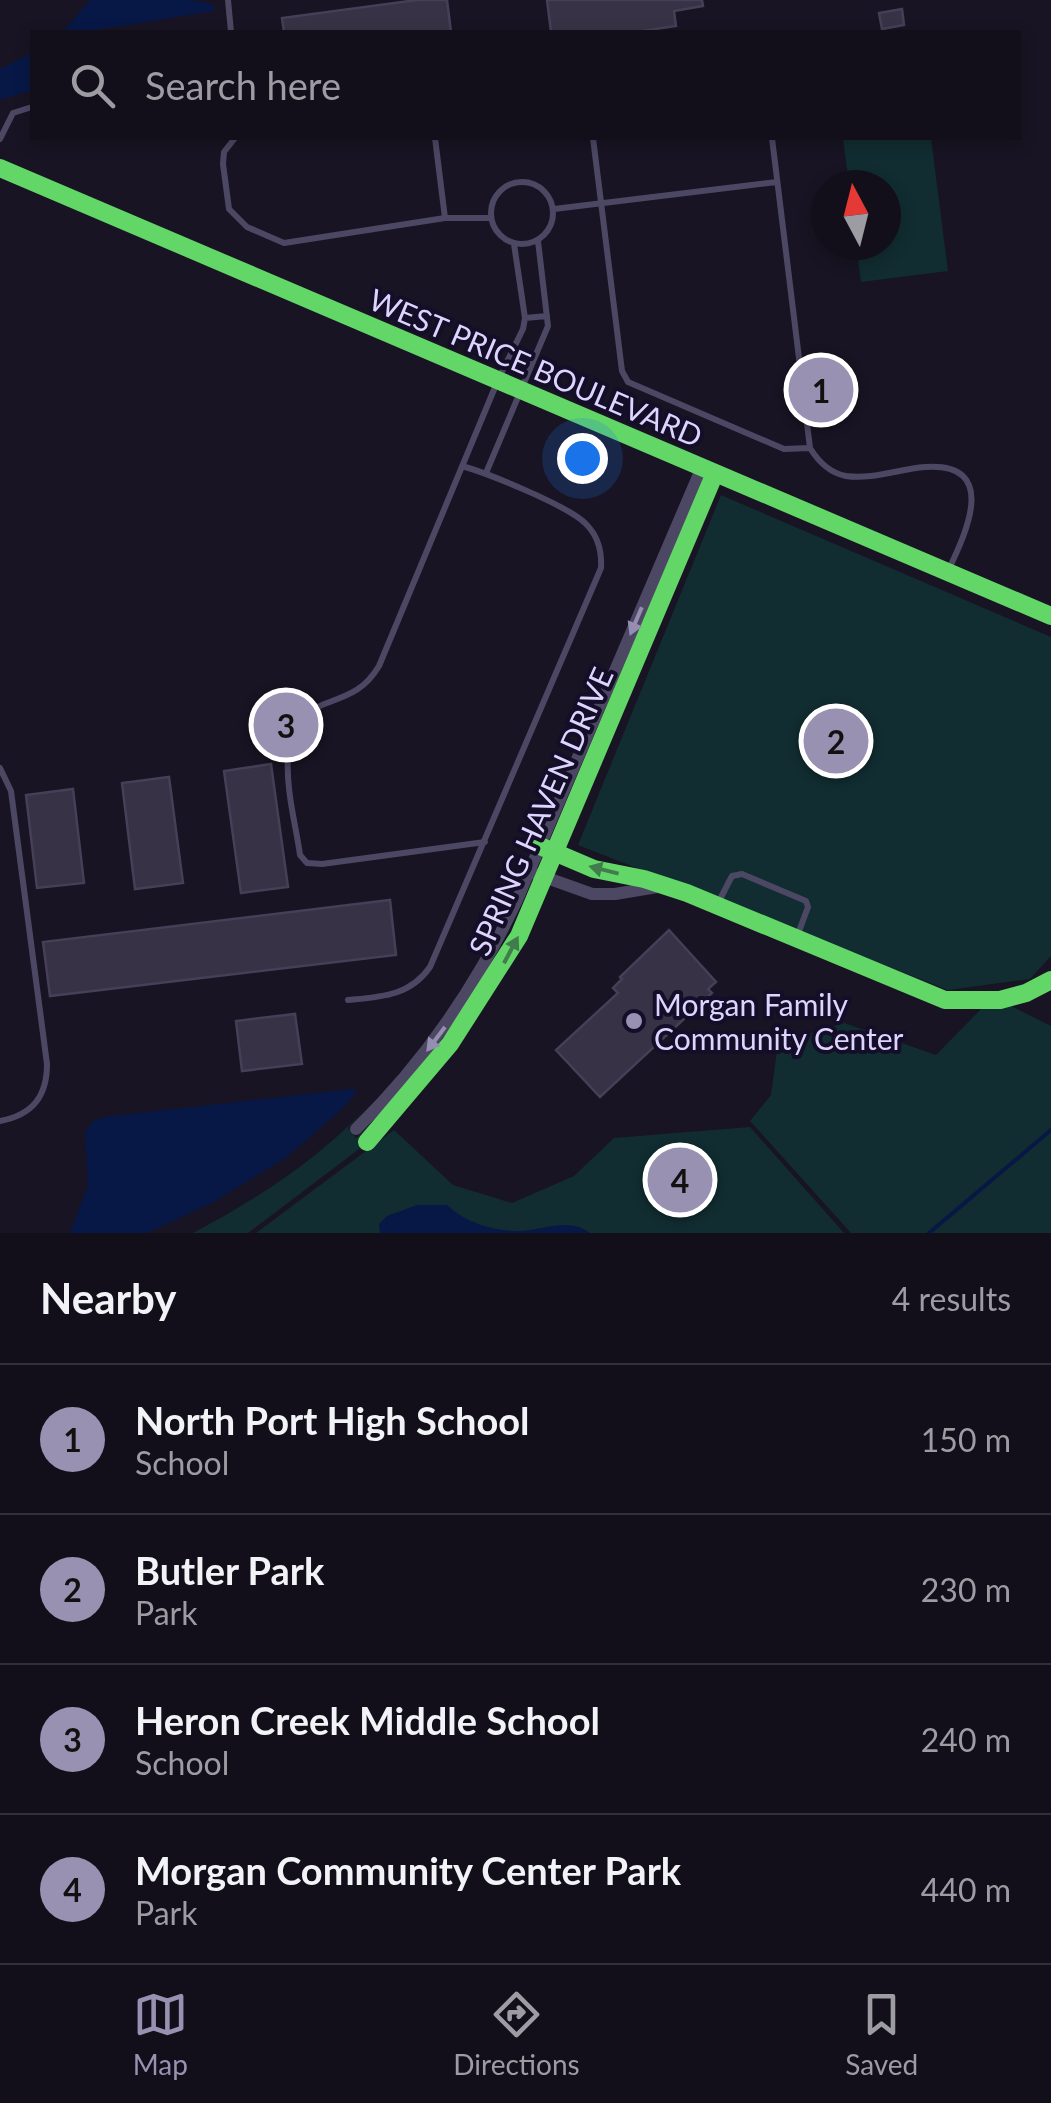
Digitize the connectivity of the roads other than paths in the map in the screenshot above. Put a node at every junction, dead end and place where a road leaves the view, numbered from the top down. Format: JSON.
{"nodes":[{"id":1,"x":228,"y":0,"type":"edge"},
{"id":2,"x":232,"y":30,"type":"edge"},
{"id":3,"x":30,"y":108,"type":"edge"},
{"id":4,"x":0,"y":139,"type":"edge"},
{"id":5,"x":233,"y":140,"type":"edge"},
{"id":6,"x":434,"y":140,"type":"edge"},
{"id":7,"x":593,"y":140,"type":"edge"},
{"id":8,"x":772,"y":140,"type":"edge"},
{"id":9,"x":0,"y":168,"type":"edge"},
{"id":10,"x":777,"y":182,"type":"junction"},
{"id":11,"x":600,"y":204,"type":"junction"},
{"id":12,"x":554,"y":209,"type":"junction"},
{"id":13,"x":445,"y":218,"type":"junction"},
{"id":14,"x":490,"y":218,"type":"junction"},
{"id":15,"x":538,"y":241,"type":"junction"},
{"id":16,"x":514,"y":244,"type":"junction"},
{"id":17,"x":547,"y":316,"type":"junction"},
{"id":18,"x":525,"y":318,"type":"junction"},
{"id":19,"x":498,"y":380,"type":"junction"},
{"id":20,"x":523,"y":391,"type":"junction"},
{"id":21,"x":810,"y":448,"type":"junction"},
{"id":22,"x":462,"y":466,"type":"junction"},
{"id":23,"x":708,"y":470,"type":"junction"},
{"id":24,"x":486,"y":473,"type":"junction"},
{"id":25,"x":948,"y":572,"type":"junction"},
{"id":26,"x":1051,"y":616,"type":"edge"},
{"id":27,"x":0,"y":768,"type":"edge"},
{"id":28,"x":485,"y":842,"type":"junction"},
{"id":29,"x":548,"y":849,"type":"junction"},
{"id":30,"x":537,"y":874,"type":"junction"},
{"id":31,"x":669,"y":887,"type":"junction"},
{"id":32,"x":717,"y":906,"type":"junction"},
{"id":33,"x":796,"y":940,"type":"junction"},
{"id":34,"x":1051,"y":980,"type":"edge"},
{"id":35,"x":348,"y":1000,"type":"dead end"},
{"id":36,"x":0,"y":1121,"type":"edge"},
{"id":37,"x":362,"y":1135,"type":"dead end"}],
"edges":[{"from":1,"to":2,"type":"lane"},
{"from":3,"to":4,"type":"lane"},
{"from":5,"to":13,"type":"lane"},
{"from":6,"to":13,"type":"lane"},
{"from":7,"to":11,"type":"lane"},
{"from":8,"to":10,"type":"lane"},
{"from":9,"to":19,"type":"street","name":"WEST PRICE BOULEVARD"},
{"from":10,"to":11,"type":"lane"},
{"from":10,"to":21,"type":"lane"},
{"from":11,"to":12,"type":"lane"},
{"from":11,"to":21,"type":"lane"},
{"from":12,"to":14,"type":"lane"},
{"from":12,"to":15,"type":"lane"},
{"from":13,"to":14,"type":"lane"},
{"from":14,"to":16,"type":"lane"},
{"from":15,"to":16,"type":"lane"},
{"from":15,"to":17,"type":"lane"},
{"from":16,"to":18,"type":"lane"},
{"from":17,"to":18,"type":"lane"},
{"from":17,"to":20,"type":"lane"},
{"from":18,"to":19,"type":"lane"},
{"from":19,"to":20,"type":"street","name":"WEST PRICE BOULEVARD"},
{"from":19,"to":22,"type":"lane"},
{"from":20,"to":23,"type":"street","name":"WEST PRICE BOULEVARD"},
{"from":20,"to":24,"type":"lane"},
{"from":21,"to":25,"type":"lane"},
{"from":22,"to":24,"type":"lane"},
{"from":22,"to":28,"type":"lane"},
{"from":23,"to":25,"type":"street","name":"WEST PRICE BOULEVARD"},
{"from":23,"to":29,"type":"street","name":"SPRING HAVEN DRIVE"},
{"from":24,"to":28,"type":"lane"},
{"from":25,"to":26,"type":"street","name":"WEST PRICE BOULEVARD"},
{"from":27,"to":36,"type":"lane"},
{"from":28,"to":35,"type":"lane"},
{"from":29,"to":30,"type":"street","name":"SPRING HAVEN DRIVE"},
{"from":31,"to":29,"type":"street","one_way":true},
{"from":30,"to":31,"type":"street"},
{"from":30,"to":37,"type":"street","name":"SPRING HAVEN DRIVE"},
{"from":31,"to":32,"type":"street"},
{"from":32,"to":33,"type":"street"},
{"from":32,"to":33,"type":"lane"},
{"from":33,"to":34,"type":"street"}]}
